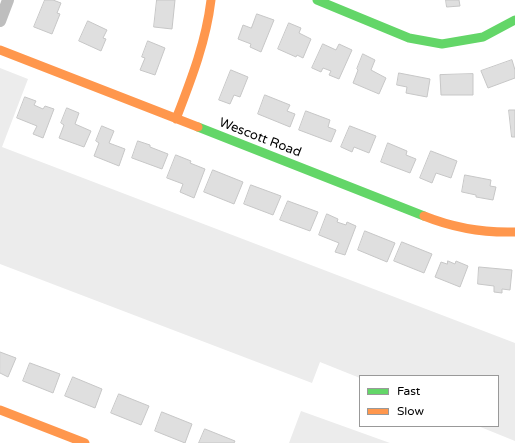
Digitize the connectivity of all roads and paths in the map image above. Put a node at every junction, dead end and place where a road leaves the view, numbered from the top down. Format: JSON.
{"nodes":[{"id":1,"x":8,"y":0,"type":"edge"},
{"id":2,"x":211,"y":0,"type":"edge"},
{"id":3,"x":317,"y":0,"type":"edge"},
{"id":4,"x":515,"y":20,"type":"edge"},
{"id":5,"x":0,"y":21,"type":"edge"},
{"id":6,"x":0,"y":50,"type":"edge"},
{"id":7,"x":176,"y":119,"type":"junction"},
{"id":8,"x":515,"y":232,"type":"edge"},
{"id":9,"x":0,"y":410,"type":"edge"},
{"id":10,"x":84,"y":443,"type":"edge"}],
"edges":[{"from":1,"to":5,"type":"street"},
{"from":2,"to":7,"type":"street"},
{"from":3,"to":4,"type":"street"},
{"from":6,"to":7,"type":"street","name":"Wescott Road"},
{"from":7,"to":8,"type":"street","name":"Wescott Road"},
{"from":9,"to":10,"type":"street"}]}
